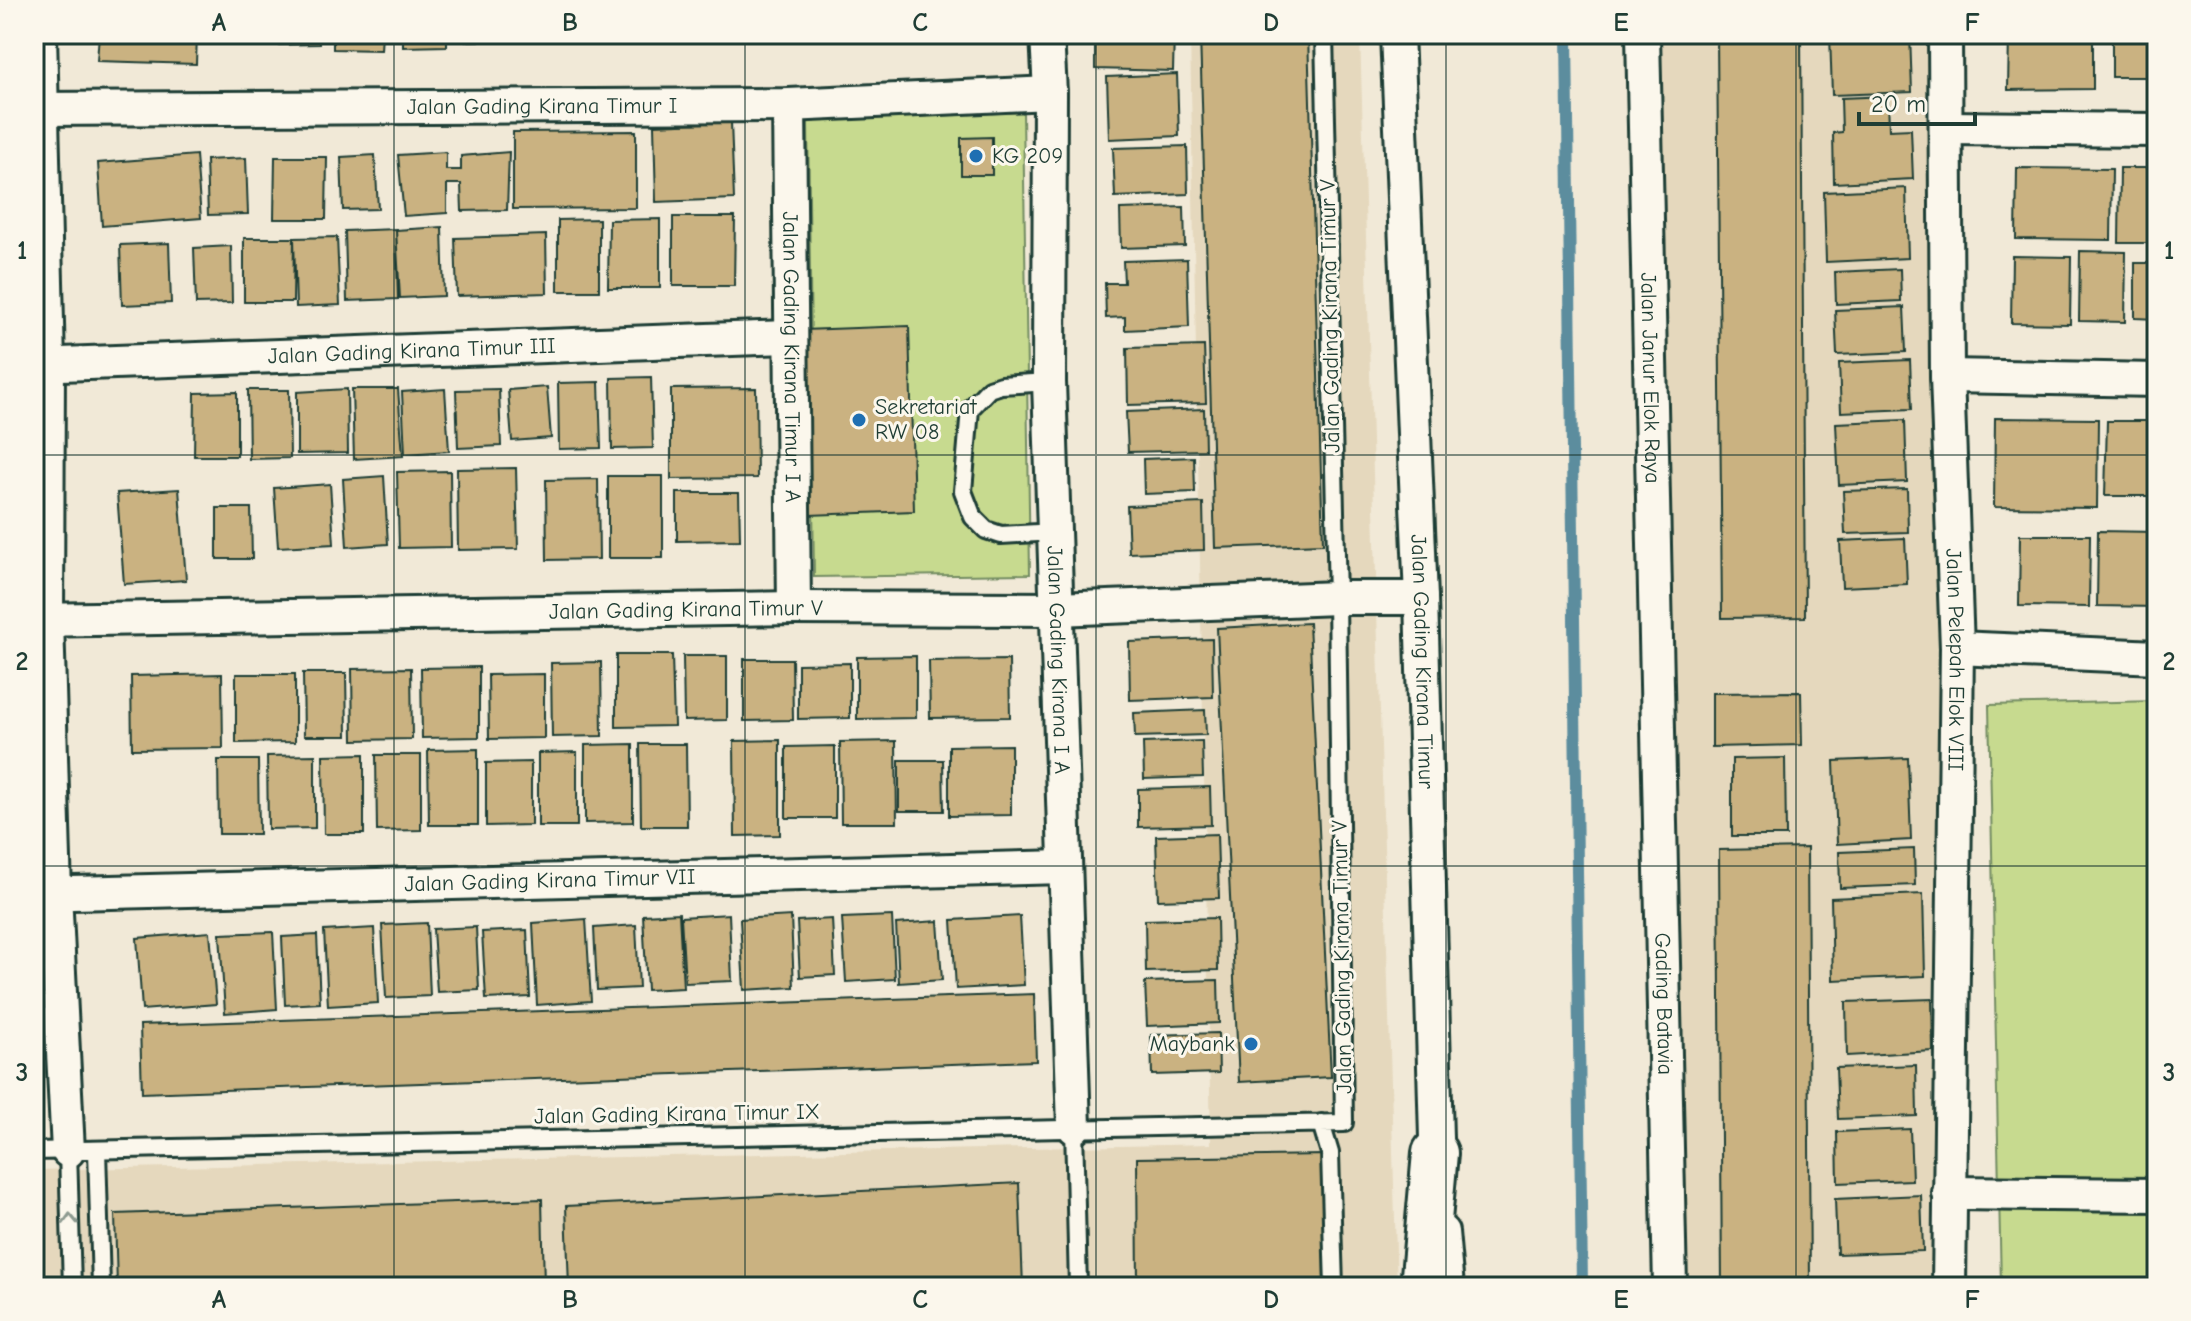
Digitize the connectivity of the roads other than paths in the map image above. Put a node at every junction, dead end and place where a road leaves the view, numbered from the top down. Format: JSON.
{"nodes":[{"id":1,"x":40,"y":34,"type":"edge"},
{"id":2,"x":1047,"y":34,"type":"edge"},
{"id":3,"x":1324,"y":34,"type":"edge"},
{"id":4,"x":1397,"y":34,"type":"edge"},
{"id":5,"x":1643,"y":34,"type":"edge"},
{"id":6,"x":1945,"y":34,"type":"edge"},
{"id":7,"x":1050,"y":93,"type":"junction"},
{"id":8,"x":789,"y":105,"type":"junction"},
{"id":9,"x":37,"y":109,"type":"edge"},
{"id":10,"x":1947,"y":128,"type":"junction"},
{"id":11,"x":2157,"y":130,"type":"edge"},
{"id":12,"x":789,"y":337,"type":"junction"},
{"id":13,"x":41,"y":365,"type":"edge"},
{"id":14,"x":1947,"y":376,"type":"junction"},
{"id":15,"x":2157,"y":380,"type":"edge"},
{"id":16,"x":1049,"y":382,"type":"junction"},
{"id":17,"x":1055,"y":532,"type":"junction"},
{"id":18,"x":1337,"y":598,"type":"junction"},
{"id":19,"x":1421,"y":598,"type":"junction"},
{"id":20,"x":794,"y":608,"type":"junction"},
{"id":21,"x":1056,"y":609,"type":"junction"},
{"id":22,"x":41,"y":620,"type":"edge"},
{"id":23,"x":1957,"y":648,"type":"junction"},
{"id":24,"x":2157,"y":657,"type":"edge"},
{"id":25,"x":1657,"y":721,"type":"joint"},
{"id":26,"x":1065,"y":867,"type":"junction"},
{"id":27,"x":45,"y":893,"type":"edge"},
{"id":28,"x":1321,"y":1123,"type":"junction"},
{"id":29,"x":1344,"y":1123,"type":"joint"},
{"id":30,"x":1074,"y":1127,"type":"junction"},
{"id":31,"x":82,"y":1150,"type":"junction"},
{"id":32,"x":34,"y":1151,"type":"edge"},
{"id":33,"x":1435,"y":1153,"type":"junction"},
{"id":34,"x":1949,"y":1193,"type":"junction"},
{"id":35,"x":2157,"y":1195,"type":"edge"},
{"id":36,"x":72,"y":1287,"type":"edge"},
{"id":37,"x":101,"y":1287,"type":"edge"},
{"id":38,"x":1078,"y":1287,"type":"edge"},
{"id":39,"x":1334,"y":1287,"type":"edge"},
{"id":40,"x":1423,"y":1287,"type":"edge"},
{"id":41,"x":1447,"y":1287,"type":"edge"},
{"id":42,"x":1670,"y":1287,"type":"edge"},
{"id":43,"x":1949,"y":1287,"type":"edge"}],
"edges":[{"from":1,"to":9,"type":"street"},
{"from":2,"to":7,"type":"street","name":"Jalan Gading Kirana I A"},
{"from":3,"to":18,"type":"lane","name":"Jalan Gading Kirana Timur V"},
{"from":4,"to":19,"type":"street","name":"Jalan Gading Kirana Timur"},
{"from":5,"to":25,"type":"street","name":"Jalan Janur Elok Raya"},
{"from":6,"to":10,"type":"street","name":"Jalan Pelepah Elok VIII"},
{"from":7,"to":8,"type":"street","name":"Jalan Gading Kirana Timur I"},
{"from":7,"to":16,"type":"street","name":"Jalan Gading Kirana I A"},
{"from":8,"to":9,"type":"street","name":"Jalan Gading Kirana Timur I"},
{"from":8,"to":12,"type":"street","name":"Jalan Gading Kirana Timur I A"},
{"from":9,"to":13,"type":"street"},
{"from":10,"to":11,"type":"street"},
{"from":10,"to":14,"type":"street","name":"Jalan Pelepah Elok VIII"},
{"from":12,"to":13,"type":"street","name":"Jalan Gading Kirana Timur III"},
{"from":12,"to":20,"type":"street","name":"Jalan Gading Kirana Timur I A"},
{"from":13,"to":22,"type":"street"},
{"from":14,"to":15,"type":"street"},
{"from":14,"to":23,"type":"street","name":"Jalan Pelepah Elok VIII"},
{"from":16,"to":17,"type":"street","name":"Jalan Gading Kirana I A"},
{"from":16,"to":17,"type":"lane"},
{"from":17,"to":21,"type":"street","name":"Jalan Gading Kirana I A"},
{"from":18,"to":19,"type":"street","name":"Jalan Gading Kirana Timur V"},
{"from":18,"to":21,"type":"street","name":"Jalan Gading Kirana Timur V"},
{"from":18,"to":29,"type":"lane","name":"Jalan Gading Kirana Timur V"},
{"from":19,"to":33,"type":"street","name":"Jalan Gading Kirana Timur"},
{"from":20,"to":21,"type":"street","name":"Jalan Gading Kirana Timur V"},
{"from":20,"to":22,"type":"street","name":"Jalan Gading Kirana Timur V"},
{"from":21,"to":26,"type":"street","name":"Jalan Gading Kirana I A"},
{"from":22,"to":27,"type":"street"},
{"from":23,"to":24,"type":"street"},
{"from":23,"to":34,"type":"street","name":"Jalan Pelepah Elok VIII"},
{"from":25,"to":42,"type":"street","name":"Gading Batavia"},
{"from":26,"to":27,"type":"street","name":"Jalan Gading Kirana Timur VII"},
{"from":26,"to":30,"type":"street","name":"Jalan Gading Kirana I A"},
{"from":27,"to":31,"type":"street"},
{"from":28,"to":29,"type":"lane","name":"Jalan Gading Kirana Timur IX"},
{"from":28,"to":30,"type":"lane","name":"Jalan Gading Kirana Timur IX"},
{"from":28,"to":39,"type":"lane"},
{"from":30,"to":31,"type":"lane","name":"Jalan Gading Kirana Timur IX"},
{"from":30,"to":38,"type":"lane","name":"Jalan Gading Kirana I A"},
{"from":31,"to":32,"type":"lane","name":"Jalan Gading Kirana Timur IX"},
{"from":36,"to":31,"type":"lane","one_way":true},
{"from":31,"to":37,"type":"lane"},
{"from":33,"to":40,"type":"main road"},
{"from":33,"to":41,"type":"street","name":"Jalan Gading Kirana Timur"},
{"from":34,"to":35,"type":"street"},
{"from":34,"to":43,"type":"street","name":"Jalan Pelepah Elok VIII"}]}
